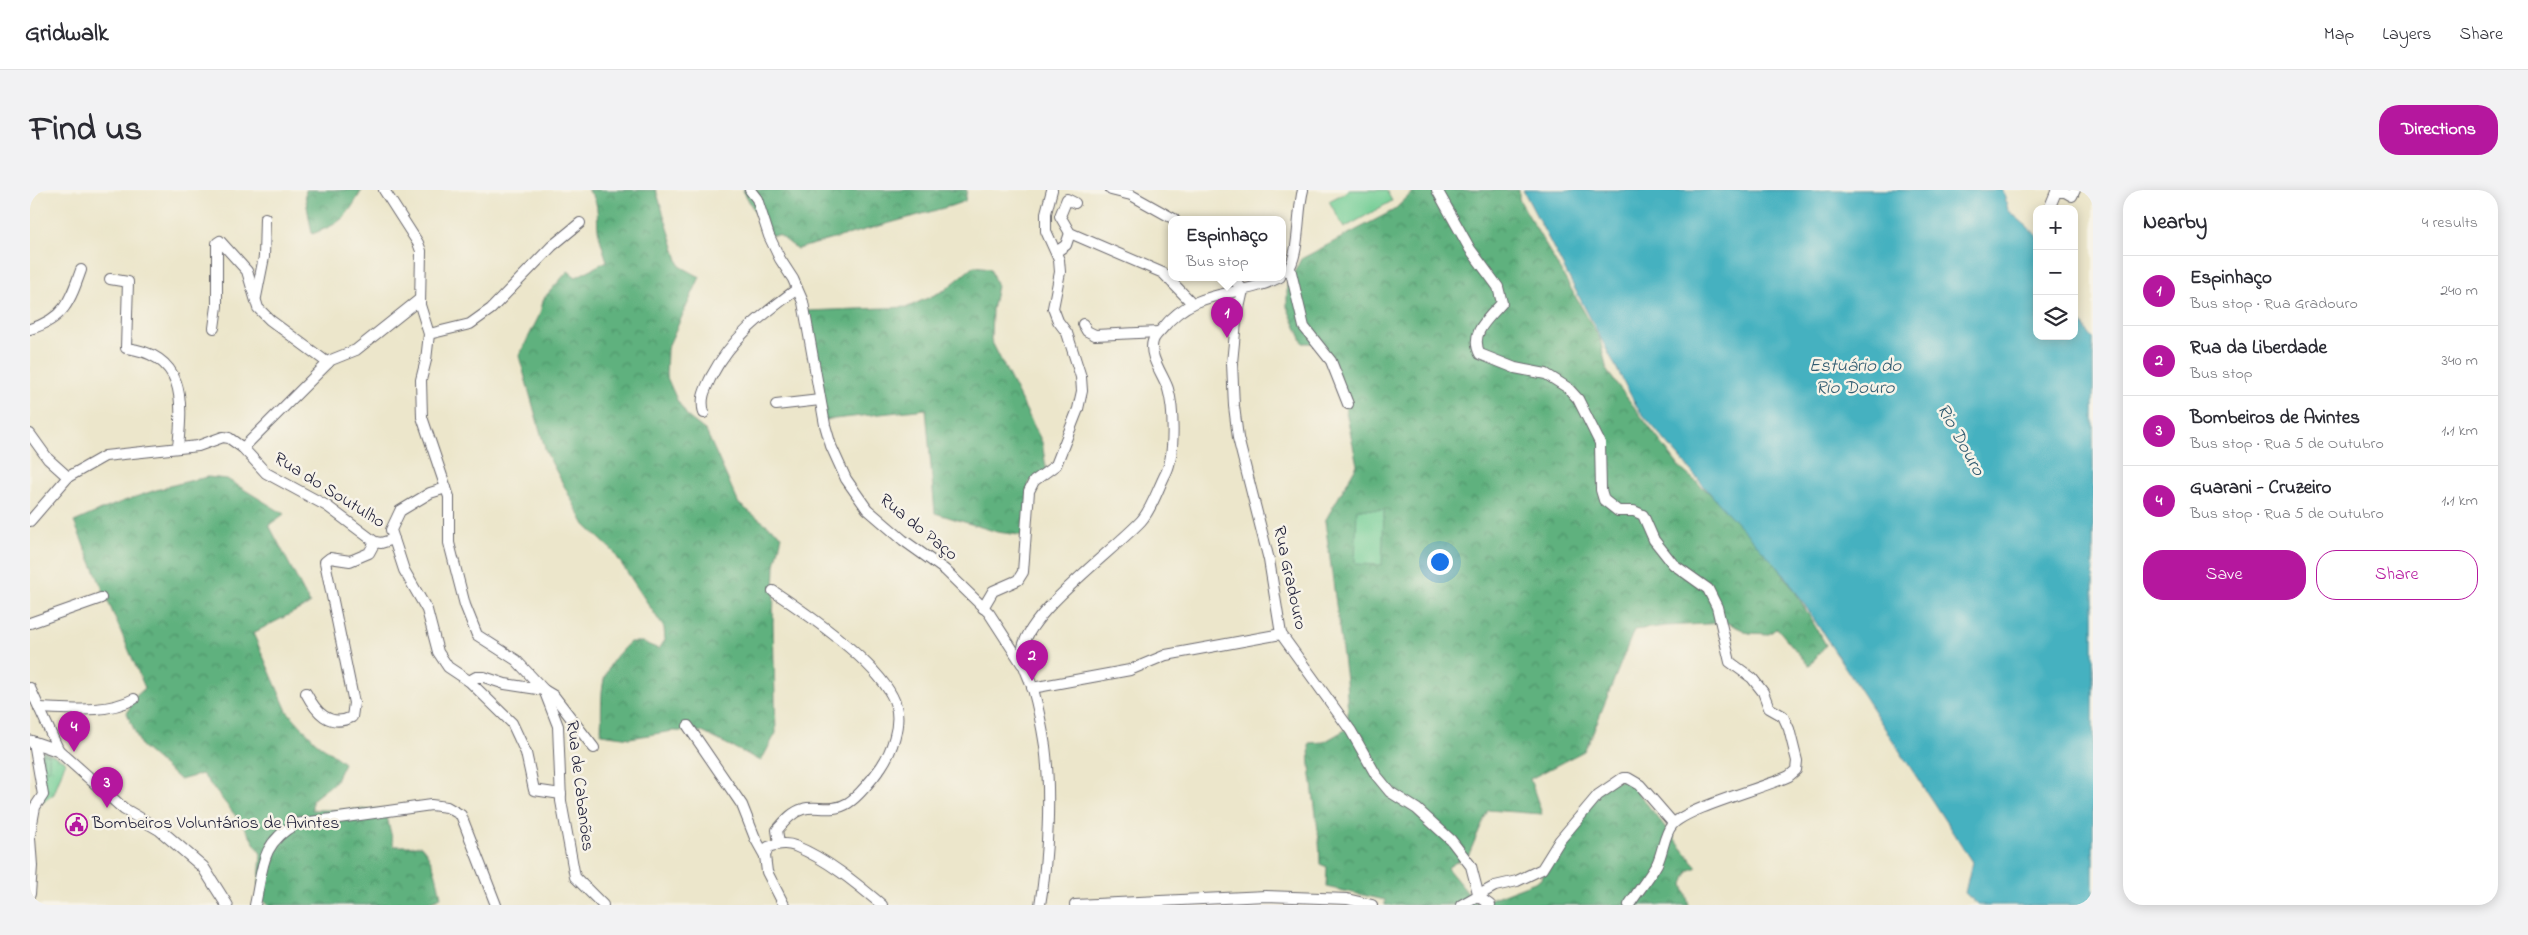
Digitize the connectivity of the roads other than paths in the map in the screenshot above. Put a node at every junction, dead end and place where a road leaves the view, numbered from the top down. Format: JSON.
{"nodes":[{"id":1,"x":384,"y":190,"type":"edge"},
{"id":2,"x":750,"y":190,"type":"edge"},
{"id":3,"x":1052,"y":190,"type":"edge"},
{"id":4,"x":1112,"y":190,"type":"edge"},
{"id":5,"x":1304,"y":190,"type":"edge"},
{"id":6,"x":1437,"y":190,"type":"edge"},
{"id":7,"x":2075,"y":190,"type":"edge"},
{"id":8,"x":1140,"y":195,"type":"edge"},
{"id":9,"x":1075,"y":202,"type":"dead end"},
{"id":10,"x":2050,"y":205,"type":"edge"},
{"id":11,"x":1170,"y":216,"type":"edge"},
{"id":12,"x":265,"y":218,"type":"dead end"},
{"id":13,"x":580,"y":223,"type":"dead end"},
{"id":14,"x":1070,"y":233,"type":"junction"},
{"id":15,"x":1056,"y":252,"type":"junction"},
{"id":16,"x":1290,"y":268,"type":"junction"},
{"id":17,"x":81,"y":270,"type":"dead end"},
{"id":18,"x":1286,"y":272,"type":"edge"},
{"id":19,"x":1168,"y":278,"type":"edge"},
{"id":20,"x":110,"y":279,"type":"dead end"},
{"id":21,"x":1171,"y":281,"type":"edge"},
{"id":22,"x":1236,"y":281,"type":"edge"},
{"id":23,"x":1268,"y":281,"type":"edge"},
{"id":24,"x":797,"y":288,"type":"junction"},
{"id":25,"x":1244,"y":290,"type":"junction"},
{"id":26,"x":420,"y":299,"type":"junction"},
{"id":27,"x":256,"y":302,"type":"junction"},
{"id":28,"x":1192,"y":303,"type":"junction"},
{"id":29,"x":1083,"y":324,"type":"dead end"},
{"id":30,"x":30,"y":328,"type":"edge"},
{"id":31,"x":214,"y":328,"type":"dead end"},
{"id":32,"x":1159,"y":332,"type":"junction"},
{"id":33,"x":429,"y":334,"type":"junction"},
{"id":34,"x":328,"y":363,"type":"junction"},
{"id":35,"x":820,"y":400,"type":"junction"},
{"id":36,"x":1348,"y":404,"type":"dead end"},
{"id":37,"x":776,"y":405,"type":"dead end"},
{"id":38,"x":704,"y":413,"type":"dead end"},
{"id":39,"x":30,"y":434,"type":"edge"},
{"id":40,"x":178,"y":448,"type":"junction"},
{"id":41,"x":243,"y":448,"type":"junction"},
{"id":42,"x":68,"y":477,"type":"junction"},
{"id":43,"x":446,"y":488,"type":"junction"},
{"id":44,"x":30,"y":521,"type":"edge"},
{"id":45,"x":394,"y":539,"type":"junction"},
{"id":46,"x":375,"y":542,"type":"junction"},
{"id":47,"x":773,"y":591,"type":"dead end"},
{"id":48,"x":101,"y":598,"type":"dead end"},
{"id":49,"x":983,"y":608,"type":"junction"},
{"id":50,"x":30,"y":623,"type":"edge"},
{"id":51,"x":1281,"y":634,"type":"junction"},
{"id":52,"x":1023,"y":665,"type":"junction"},
{"id":53,"x":469,"y":681,"type":"junction"},
{"id":54,"x":30,"y":688,"type":"edge"},
{"id":55,"x":1032,"y":688,"type":"junction"},
{"id":56,"x":544,"y":690,"type":"junction"},
{"id":57,"x":306,"y":693,"type":"dead end"},
{"id":58,"x":134,"y":699,"type":"dead end"},
{"id":59,"x":39,"y":708,"type":"junction"},
{"id":60,"x":688,"y":726,"type":"dead end"},
{"id":61,"x":32,"y":742,"type":"edge"},
{"id":62,"x":594,"y":748,"type":"dead end"},
{"id":63,"x":59,"y":751,"type":"junction"},
{"id":64,"x":34,"y":771,"type":"edge"},
{"id":65,"x":561,"y":794,"type":"junction"},
{"id":66,"x":1673,"y":823,"type":"junction"},
{"id":67,"x":30,"y":834,"type":"edge"},
{"id":68,"x":30,"y":838,"type":"edge"},
{"id":69,"x":779,"y":844,"type":"junction"},
{"id":70,"x":765,"y":856,"type":"junction"},
{"id":71,"x":30,"y":894,"type":"edge"},
{"id":72,"x":1479,"y":897,"type":"junction"},
{"id":73,"x":1348,"y":902,"type":"edge"},
{"id":74,"x":227,"y":905,"type":"edge"},
{"id":75,"x":255,"y":905,"type":"edge"},
{"id":76,"x":496,"y":905,"type":"edge"},
{"id":77,"x":603,"y":905,"type":"edge"},
{"id":78,"x":784,"y":905,"type":"edge"},
{"id":79,"x":882,"y":905,"type":"edge"},
{"id":80,"x":1040,"y":905,"type":"edge"},
{"id":81,"x":1075,"y":905,"type":"edge"},
{"id":82,"x":1372,"y":905,"type":"edge"},
{"id":83,"x":1461,"y":905,"type":"edge"},
{"id":84,"x":1490,"y":905,"type":"edge"},
{"id":85,"x":1629,"y":905,"type":"edge"}],
"edges":[{"from":1,"to":26,"type":"street"},
{"from":2,"to":24,"type":"street","name":"Rua do Paço"},
{"from":3,"to":15,"type":"street"},
{"from":4,"to":8,"type":"street"},
{"from":5,"to":16,"type":"street"},
{"from":6,"to":66,"type":"street"},
{"from":7,"to":10,"type":"street"},
{"from":8,"to":11,"type":"street"},
{"from":9,"to":14,"type":"street"},
{"from":12,"to":27,"type":"street"},
{"from":13,"to":33,"type":"street"},
{"from":14,"to":15,"type":"street"},
{"from":14,"to":19,"type":"street"},
{"from":15,"to":49,"type":"street"},
{"from":16,"to":18,"type":"street"},
{"from":16,"to":36,"type":"street"},
{"from":17,"to":30,"type":"street"},
{"from":20,"to":40,"type":"street"},
{"from":21,"to":28,"type":"street"},
{"from":22,"to":25,"type":"street"},
{"from":23,"to":25,"type":"street"},
{"from":24,"to":35,"type":"street","name":"Rua do Paço"},
{"from":24,"to":38,"type":"street"},
{"from":25,"to":28,"type":"street"},
{"from":25,"to":51,"type":"street","name":"Rua Gradouro"},
{"from":26,"to":33,"type":"street"},
{"from":26,"to":34,"type":"street"},
{"from":27,"to":31,"type":"street"},
{"from":27,"to":34,"type":"street"},
{"from":28,"to":32,"type":"street"},
{"from":29,"to":32,"type":"street"},
{"from":32,"to":52,"type":"street"},
{"from":33,"to":43,"type":"street","name":"Rua de Cabanões"},
{"from":34,"to":41,"type":"street"},
{"from":35,"to":37,"type":"street"},
{"from":35,"to":49,"type":"street","name":"Rua do Paço"},
{"from":39,"to":42,"type":"street"},
{"from":40,"to":41,"type":"street","name":"Rua do Soutulho"},
{"from":40,"to":42,"type":"street","name":"Rua do Soutulho"},
{"from":41,"to":46,"type":"street","name":"Rua do Soutulho"},
{"from":42,"to":44,"type":"street","name":"Rua do Soutulho"},
{"from":43,"to":45,"type":"street","name":"Rua do Soutulho"},
{"from":43,"to":56,"type":"street","name":"Rua de Cabanões"},
{"from":45,"to":46,"type":"street","name":"Rua do Soutulho"},
{"from":45,"to":53,"type":"street"},
{"from":46,"to":57,"type":"street"},
{"from":47,"to":69,"type":"street"},
{"from":48,"to":50,"type":"street"},
{"from":49,"to":52,"type":"street","name":"Rua do Paço"},
{"from":51,"to":55,"type":"street"},
{"from":51,"to":72,"type":"street","name":"Rua Gradouro"},
{"from":52,"to":55,"type":"street","name":"Rua do Paço"},
{"from":53,"to":56,"type":"street"},
{"from":53,"to":65,"type":"street"},
{"from":54,"to":59,"type":"street"},
{"from":55,"to":80,"type":"street","name":"Rua do Paço"},
{"from":56,"to":62,"type":"street","name":"Rua de Cabanões"},
{"from":56,"to":65,"type":"street","name":"Rua de Cabanões"},
{"from":58,"to":59,"type":"street"},
{"from":59,"to":63,"type":"street"},
{"from":60,"to":70,"type":"street"},
{"from":61,"to":63,"type":"street"},
{"from":61,"to":64,"type":"street"},
{"from":63,"to":74,"type":"street"},
{"from":64,"to":67,"type":"street"},
{"from":65,"to":77,"type":"street","name":"Rua de Cabanões"},
{"from":66,"to":72,"type":"street"},
{"from":66,"to":85,"type":"street"},
{"from":68,"to":71,"type":"street"},
{"from":69,"to":70,"type":"street"},
{"from":69,"to":79,"type":"street"},
{"from":70,"to":78,"type":"street"},
{"from":72,"to":83,"type":"street"},
{"from":72,"to":84,"type":"street"},
{"from":73,"to":81,"type":"street"},
{"from":73,"to":82,"type":"street"},
{"from":75,"to":76,"type":"street"}]}
